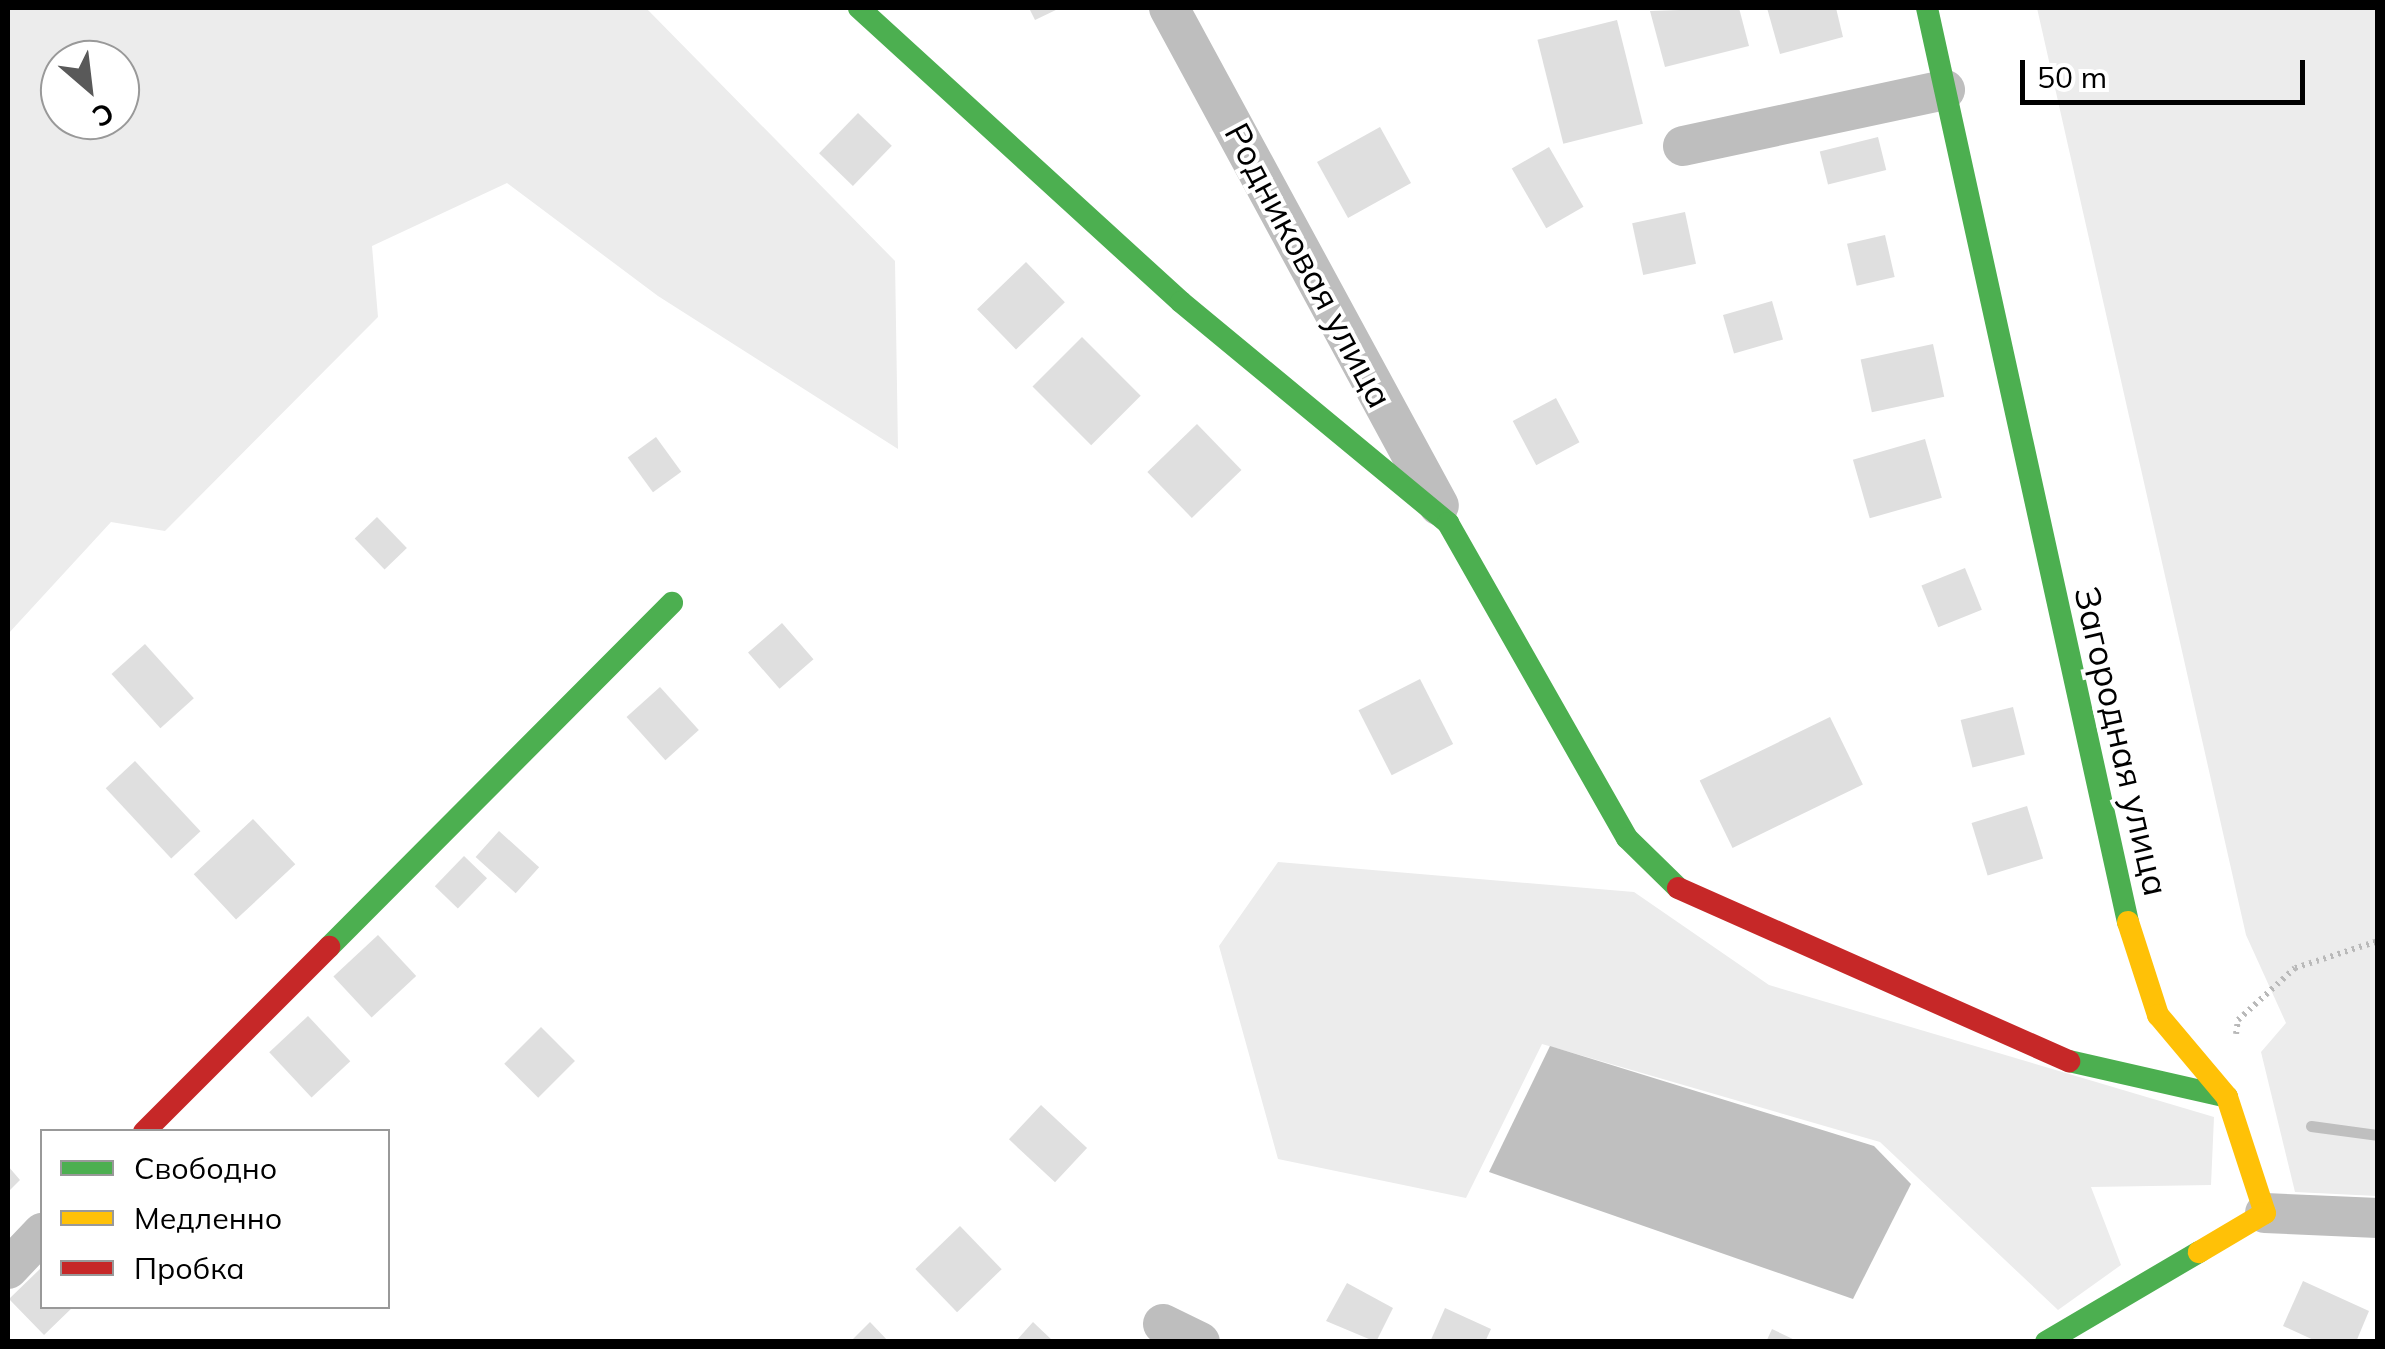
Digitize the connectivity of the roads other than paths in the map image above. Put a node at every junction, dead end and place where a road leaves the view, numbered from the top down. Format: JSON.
{"nodes":[{"id":1,"x":859,"y":8,"type":"edge"},
{"id":2,"x":1169,"y":8,"type":"edge"},
{"id":3,"x":1927,"y":8,"type":"edge"},
{"id":4,"x":1945,"y":90,"type":"junction"},
{"id":5,"x":1683,"y":146,"type":"dead end"},
{"id":6,"x":1448,"y":523,"type":"junction"},
{"id":7,"x":672,"y":602,"type":"dead end"},
{"id":8,"x":2227,"y":1097,"type":"junction"},
{"id":9,"x":147,"y":1129,"type":"edge"},
{"id":10,"x":2265,"y":1213,"type":"junction"},
{"id":11,"x":2378,"y":1218,"type":"edge"},
{"id":12,"x":40,"y":1236,"type":"edge"},
{"id":13,"x":8,"y":1268,"type":"edge"},
{"id":14,"x":1163,"y":1324,"type":"dead end"},
{"id":15,"x":1200,"y":1342,"type":"edge"},
{"id":16,"x":2046,"y":1342,"type":"edge"}],
"edges":[{"from":1,"to":6,"type":"street"},
{"from":2,"to":6,"type":"street","name":"Родниковая улица"},
{"from":3,"to":4,"type":"street","name":"Загородная улица"},
{"from":4,"to":5,"type":"street"},
{"from":4,"to":8,"type":"street","name":"Загородная улица"},
{"from":6,"to":8,"type":"street"},
{"from":7,"to":9,"type":"street"},
{"from":8,"to":10,"type":"street","name":"Загородная улица"},
{"from":10,"to":11,"type":"street"},
{"from":10,"to":16,"type":"street"},
{"from":12,"to":13,"type":"street"},
{"from":14,"to":15,"type":"street"}]}
